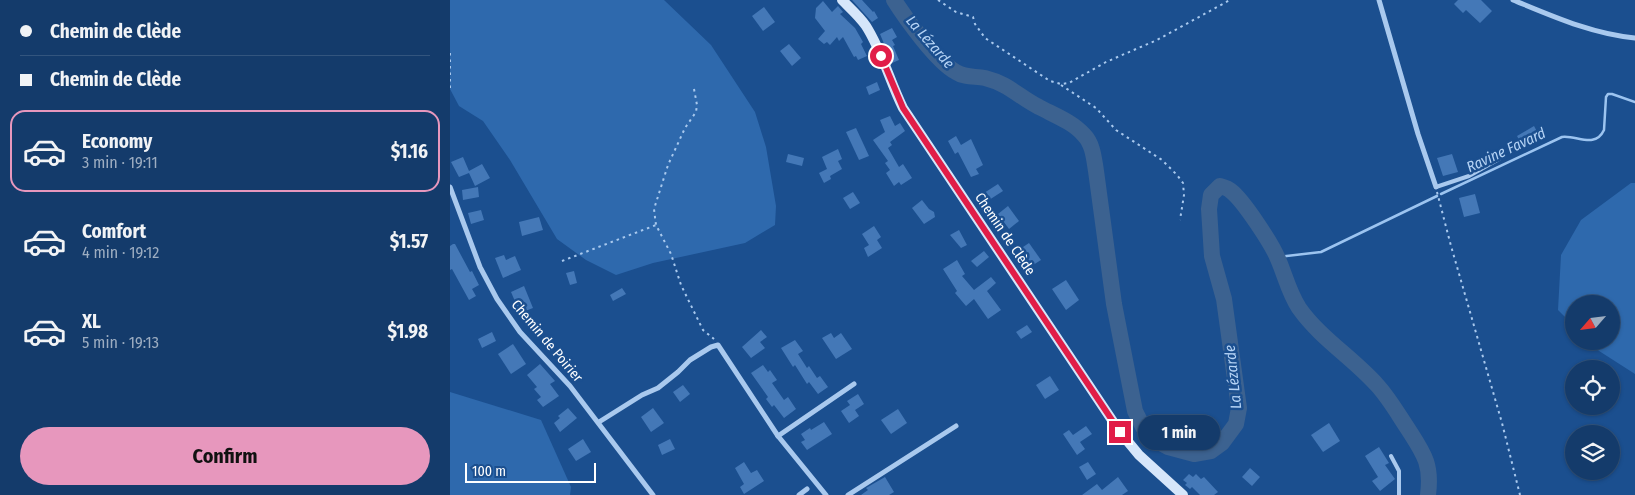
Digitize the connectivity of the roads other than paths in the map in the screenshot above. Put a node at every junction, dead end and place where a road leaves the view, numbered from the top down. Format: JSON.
{"nodes":[{"id":1,"x":842,"y":0,"type":"edge"},
{"id":2,"x":1379,"y":0,"type":"edge"},
{"id":3,"x":1513,"y":0,"type":"edge"},
{"id":4,"x":1635,"y":38,"type":"edge"},
{"id":5,"x":1499,"y":159,"type":"dead end"},
{"id":6,"x":450,"y":187,"type":"edge"},
{"id":7,"x":1436,"y":187,"type":"joint"},
{"id":8,"x":854,"y":384,"type":"dead end"},
{"id":9,"x":599,"y":422,"type":"junction"},
{"id":10,"x":956,"y":426,"type":"dead end"},
{"id":11,"x":778,"y":436,"type":"junction"},
{"id":12,"x":1391,"y":456,"type":"dead end"},
{"id":13,"x":807,"y":489,"type":"dead end"},
{"id":14,"x":653,"y":495,"type":"edge"},
{"id":15,"x":799,"y":495,"type":"edge"},
{"id":16,"x":826,"y":495,"type":"edge"},
{"id":17,"x":848,"y":495,"type":"edge"},
{"id":18,"x":1183,"y":495,"type":"edge"},
{"id":19,"x":1400,"y":495,"type":"edge"}],
"edges":[{"from":1,"to":18,"type":"main road","name":"Chemin de Clède"},
{"from":2,"to":7,"type":"street"},
{"from":3,"to":4,"type":"street"},
{"from":5,"to":7,"type":"lane"},
{"from":6,"to":9,"type":"street","name":"Chemin de Poirier"},
{"from":8,"to":11,"type":"street"},
{"from":9,"to":11,"type":"street"},
{"from":9,"to":14,"type":"street","name":"Chemin de Poirier"},
{"from":10,"to":17,"type":"street"},
{"from":11,"to":16,"type":"street"},
{"from":12,"to":19,"type":"lane"},
{"from":13,"to":15,"type":"street"}]}
